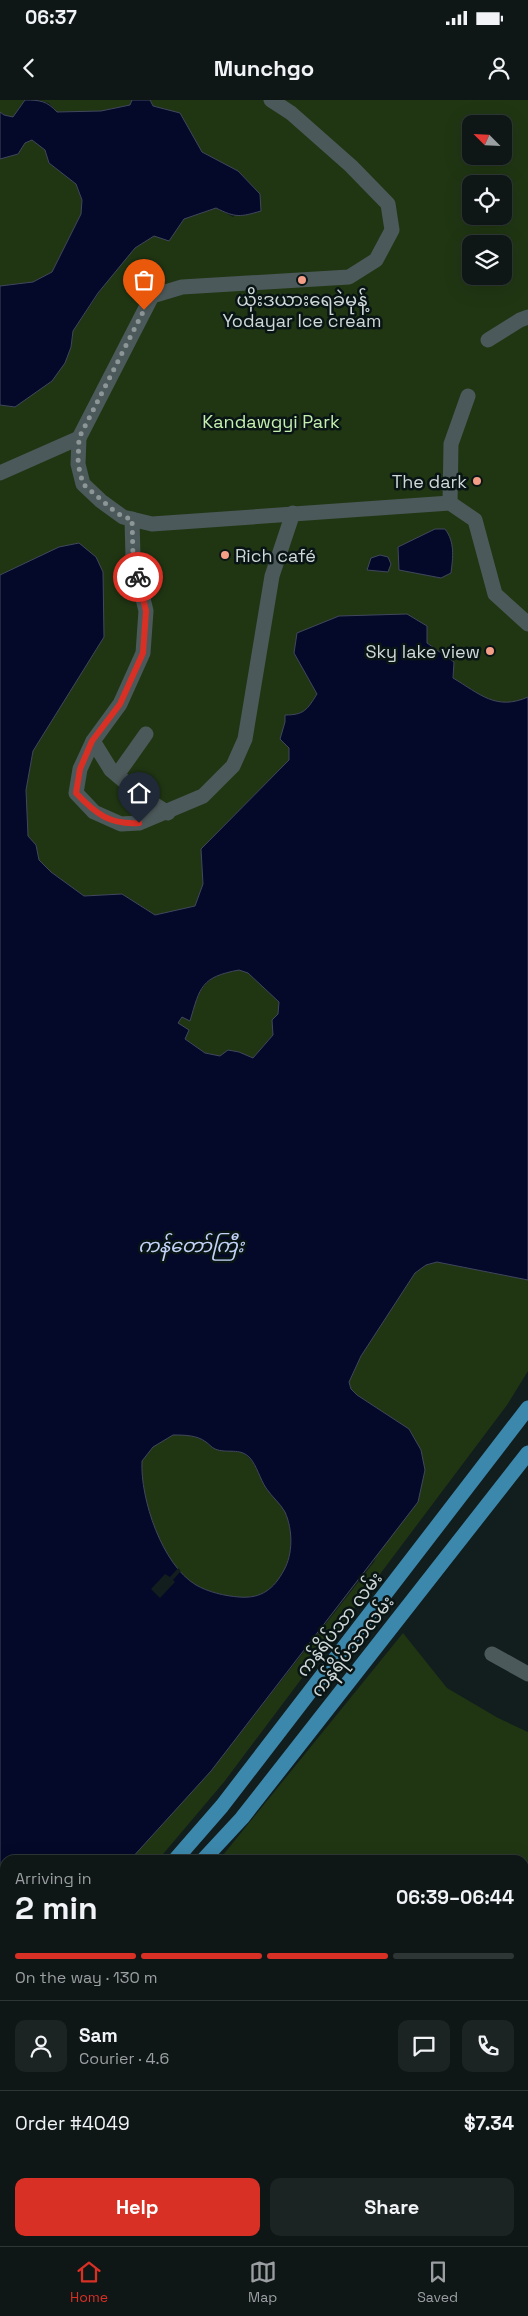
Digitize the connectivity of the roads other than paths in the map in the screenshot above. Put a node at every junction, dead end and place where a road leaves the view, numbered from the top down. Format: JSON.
{"nodes":[{"id":1,"x":270,"y":100,"type":"edge"},
{"id":2,"x":528,"y":317,"type":"edge"},
{"id":3,"x":488,"y":340,"type":"dead end"},
{"id":4,"x":468,"y":396,"type":"dead end"},
{"id":5,"x":79,"y":438,"type":"junction"},
{"id":6,"x":0,"y":473,"type":"edge"},
{"id":7,"x":450,"y":503,"type":"junction"},
{"id":8,"x":293,"y":513,"type":"junction"},
{"id":9,"x":132,"y":519,"type":"junction"},
{"id":10,"x":528,"y":624,"type":"edge"},
{"id":11,"x":146,"y":734,"type":"dead end"},
{"id":12,"x":92,"y":741,"type":"junction"},
{"id":13,"x":117,"y":775,"type":"junction"},
{"id":14,"x":168,"y":813,"type":"junction"},
{"id":15,"x":526,"y":1415,"type":"edge"},
{"id":16,"x":528,"y":1453,"type":"edge"},
{"id":17,"x":492,"y":1654,"type":"dead end"},
{"id":18,"x":528,"y":1674,"type":"edge"},
{"id":19,"x":179,"y":1855,"type":"edge"},
{"id":20,"x":208,"y":1855,"type":"edge"}],
"edges":[{"from":1,"to":5,"type":"street"},
{"from":2,"to":3,"type":"street"},
{"from":4,"to":7,"type":"street"},
{"from":5,"to":6,"type":"street"},
{"from":5,"to":9,"type":"street"},
{"from":7,"to":8,"type":"street"},
{"from":7,"to":10,"type":"street"},
{"from":8,"to":9,"type":"street"},
{"from":8,"to":14,"type":"street"},
{"from":9,"to":12,"type":"street"},
{"from":11,"to":13,"type":"street"},
{"from":12,"to":13,"type":"street"},
{"from":12,"to":14,"type":"street"},
{"from":13,"to":14,"type":"street"},
{"from":15,"to":19,"type":"main road","name":"ကန်ရိပ်သာ လမ်း"},
{"from":16,"to":20,"type":"main road","name":"ကန်ရိပ်သာလမ်း"},
{"from":17,"to":18,"type":"street"}]}
